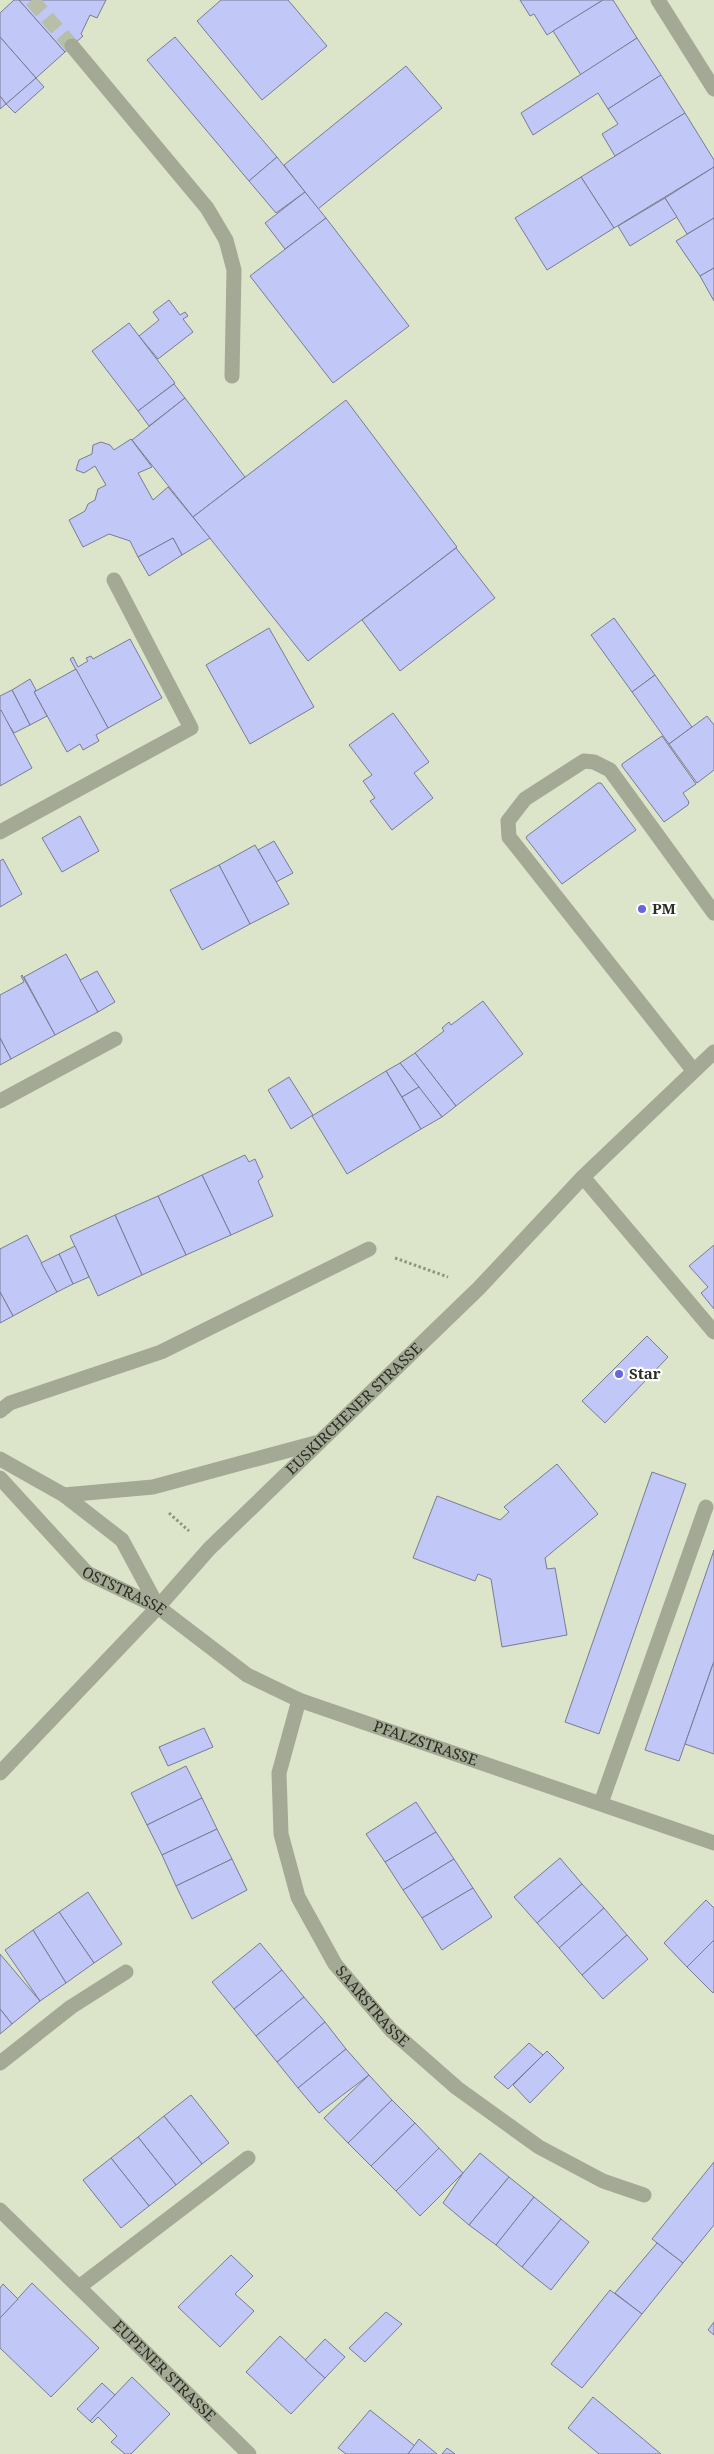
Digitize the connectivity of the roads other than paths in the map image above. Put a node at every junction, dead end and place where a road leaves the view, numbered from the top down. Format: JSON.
{"nodes":[{"id":1,"x":658,"y":0,"type":"edge"},
{"id":2,"x":72,"y":46,"type":"tunnel mouth"},
{"id":3,"x":714,"y":89,"type":"edge"},
{"id":4,"x":232,"y":376,"type":"dead end"},
{"id":5,"x":114,"y":580,"type":"dead end"},
{"id":6,"x":0,"y":832,"type":"edge"},
{"id":7,"x":714,"y":913,"type":"edge"},
{"id":8,"x":115,"y":1039,"type":"dead end"},
{"id":9,"x":714,"y":1052,"type":"edge"},
{"id":10,"x":693,"y":1070,"type":"junction"},
{"id":11,"x":0,"y":1101,"type":"edge"},
{"id":12,"x":584,"y":1177,"type":"junction"},
{"id":13,"x":369,"y":1249,"type":"road end"},
{"id":14,"x":714,"y":1332,"type":"edge"},
{"id":15,"x":0,"y":1411,"type":"edge"},
{"id":16,"x":320,"y":1441,"type":"junction"},
{"id":17,"x":0,"y":1459,"type":"edge"},
{"id":18,"x":0,"y":1478,"type":"edge"},
{"id":19,"x":64,"y":1495,"type":"junction"},
{"id":20,"x":706,"y":1507,"type":"dead end"},
{"id":21,"x":158,"y":1607,"type":"junction"},
{"id":22,"x":298,"y":1700,"type":"junction"},
{"id":23,"x":0,"y":1773,"type":"edge"},
{"id":24,"x":600,"y":1803,"type":"junction"},
{"id":25,"x":714,"y":1843,"type":"edge"},
{"id":26,"x":126,"y":1972,"type":"dead end"},
{"id":27,"x":0,"y":2063,"type":"edge"},
{"id":28,"x":248,"y":2158,"type":"dead end"},
{"id":29,"x":644,"y":2194,"type":"dead end"},
{"id":30,"x":0,"y":2210,"type":"edge"},
{"id":31,"x":78,"y":2287,"type":"junction"},
{"id":32,"x":249,"y":2454,"type":"edge"}],
"edges":[{"from":1,"to":3,"type":"street"},
{"from":2,"to":4,"type":"street"},
{"from":5,"to":6,"type":"street"},
{"from":7,"to":10,"type":"street"},
{"from":8,"to":11,"type":"street"},
{"from":9,"to":10,"type":"street","name":"EUSKIRCHENER STRASSE"},
{"from":10,"to":12,"type":"street","name":"EUSKIRCHENER STRASSE"},
{"from":12,"to":14,"type":"street"},
{"from":12,"to":16,"type":"street","name":"EUSKIRCHENER STRASSE"},
{"from":13,"to":15,"type":"street"},
{"from":16,"to":19,"type":"street"},
{"from":16,"to":21,"type":"street","name":"EUSKIRCHENER STRASSE"},
{"from":17,"to":19,"type":"street","name":"OSTSTRASSE"},
{"from":18,"to":21,"type":"street","name":"OSTSTRASSE"},
{"from":19,"to":21,"type":"street","name":"OSTSTRASSE"},
{"from":20,"to":24,"type":"street"},
{"from":21,"to":22,"type":"street","name":"PFALZSTRASSE"},
{"from":21,"to":23,"type":"street","name":"EUSKIRCHENER STRASSE"},
{"from":22,"to":24,"type":"street","name":"PFALZSTRASSE"},
{"from":22,"to":29,"type":"street","name":"SAARSTRASSE"},
{"from":24,"to":25,"type":"street","name":"PFALZSTRASSE"},
{"from":26,"to":27,"type":"street"},
{"from":28,"to":31,"type":"street"},
{"from":30,"to":31,"type":"street","name":"EUPENER STRASSE"},
{"from":31,"to":32,"type":"street","name":"EUPENER STRASSE"}]}
